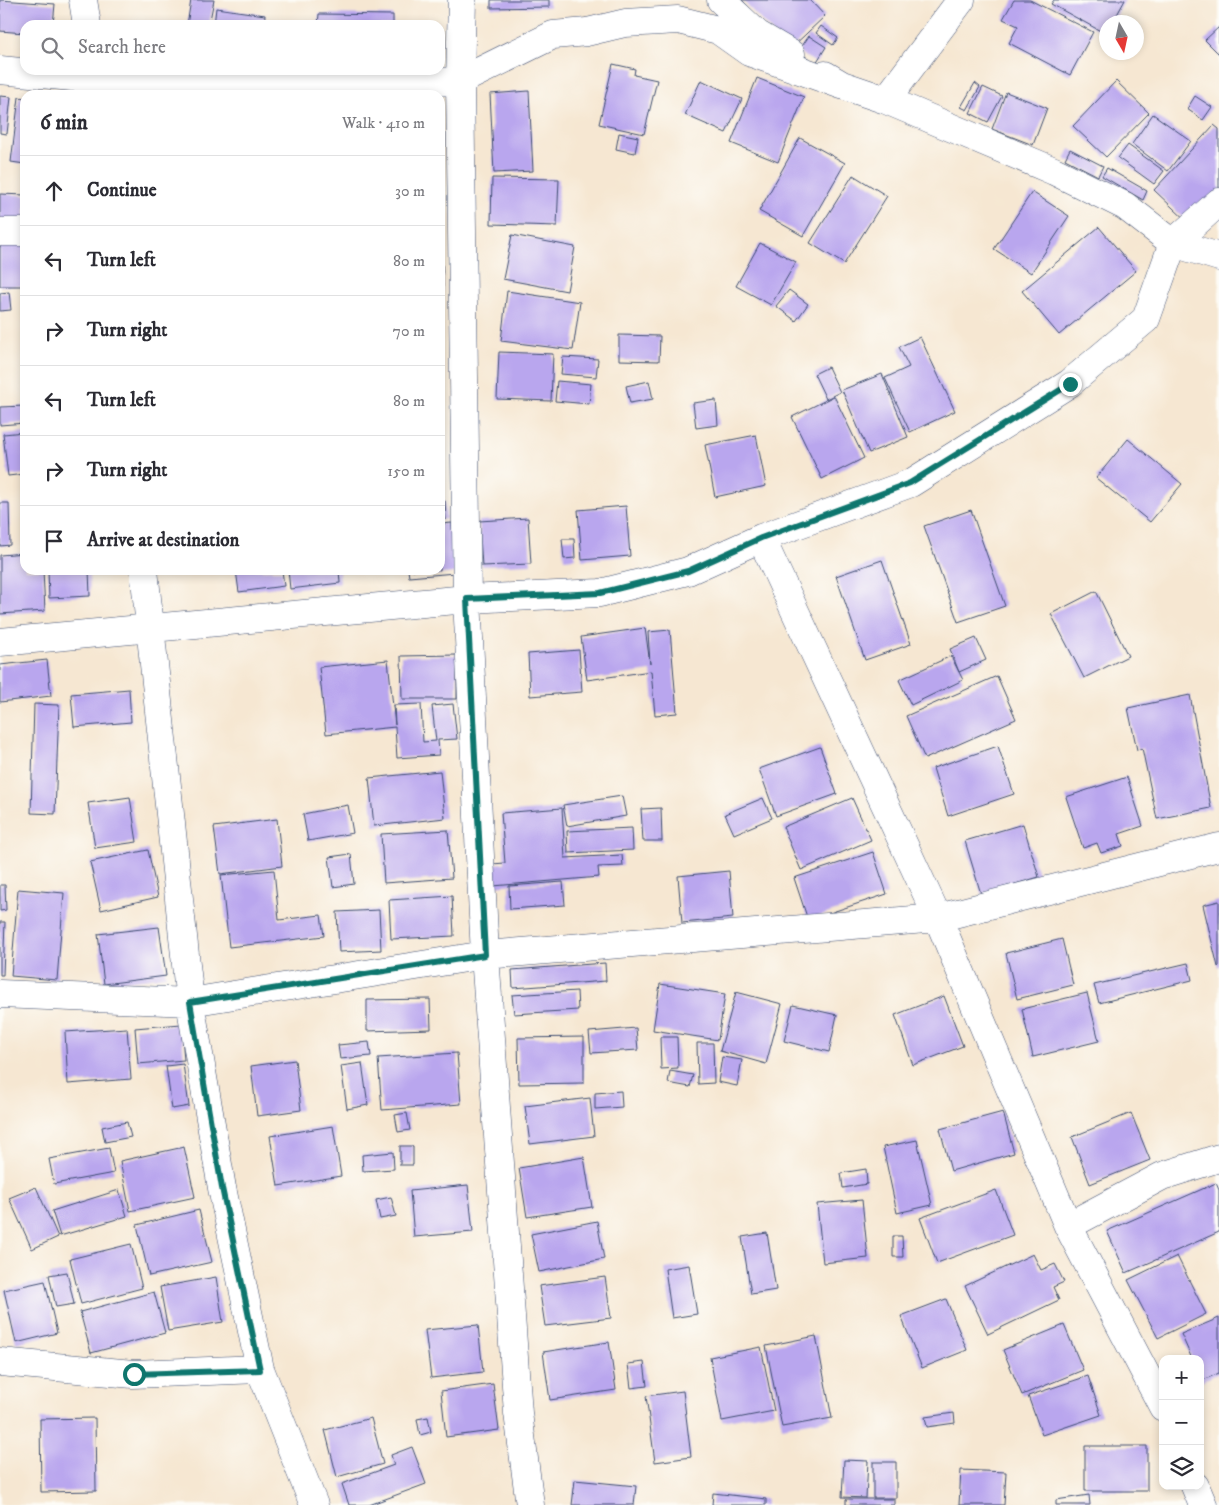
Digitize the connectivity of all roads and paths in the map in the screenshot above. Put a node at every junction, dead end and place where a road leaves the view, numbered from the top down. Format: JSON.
{"nodes":[{"id":1,"x":83,"y":0,"type":"edge"},
{"id":2,"x":462,"y":0,"type":"edge"},
{"id":3,"x":721,"y":0,"type":"edge"},
{"id":4,"x":961,"y":0,"type":"edge"},
{"id":5,"x":85,"y":20,"type":"edge"},
{"id":6,"x":0,"y":70,"type":"edge"},
{"id":7,"x":20,"y":72,"type":"edge"},
{"id":8,"x":43,"y":75,"type":"edge"},
{"id":9,"x":94,"y":81,"type":"edge"},
{"id":10,"x":460,"y":81,"type":"junction"},
{"id":11,"x":842,"y":85,"type":"junction"},
{"id":12,"x":886,"y":100,"type":"junction"},
{"id":13,"x":1219,"y":202,"type":"edge"},
{"id":14,"x":0,"y":232,"type":"edge"},
{"id":15,"x":20,"y":232,"type":"edge"},
{"id":16,"x":1173,"y":243,"type":"junction"},
{"id":17,"x":1219,"y":257,"type":"edge"},
{"id":18,"x":761,"y":538,"type":"junction"},
{"id":19,"x":144,"y":575,"type":"edge"},
{"id":20,"x":467,"y":599,"type":"junction"},
{"id":21,"x":149,"y":627,"type":"junction"},
{"id":22,"x":0,"y":642,"type":"edge"},
{"id":23,"x":1219,"y":847,"type":"edge"},
{"id":24,"x":938,"y":918,"type":"junction"},
{"id":25,"x":485,"y":955,"type":"junction"},
{"id":26,"x":0,"y":994,"type":"edge"},
{"id":27,"x":190,"y":1002,"type":"junction"},
{"id":28,"x":1219,"y":1158,"type":"edge"},
{"id":29,"x":1068,"y":1226,"type":"junction"},
{"id":30,"x":0,"y":1362,"type":"edge"},
{"id":31,"x":260,"y":1370,"type":"junction"},
{"id":32,"x":1159,"y":1400,"type":"edge"},
{"id":33,"x":1197,"y":1490,"type":"edge"},
{"id":34,"x":314,"y":1505,"type":"edge"},
{"id":35,"x":530,"y":1505,"type":"edge"},
{"id":36,"x":1203,"y":1505,"type":"edge"}],
"edges":[{"from":1,"to":5,"type":"street"},
{"from":2,"to":10,"type":"street"},
{"from":3,"to":11,"type":"street"},
{"from":4,"to":12,"type":"street"},
{"from":6,"to":7,"type":"street"},
{"from":8,"to":9,"type":"street"},
{"from":9,"to":10,"type":"street"},
{"from":10,"to":11,"type":"street"},
{"from":10,"to":20,"type":"street"},
{"from":11,"to":12,"type":"street"},
{"from":12,"to":16,"type":"street"},
{"from":13,"to":16,"type":"street"},
{"from":14,"to":15,"type":"street"},
{"from":16,"to":17,"type":"street"},
{"from":16,"to":18,"type":"street"},
{"from":18,"to":20,"type":"street"},
{"from":18,"to":24,"type":"street"},
{"from":19,"to":21,"type":"street"},
{"from":20,"to":21,"type":"street"},
{"from":20,"to":25,"type":"street"},
{"from":21,"to":22,"type":"street"},
{"from":21,"to":27,"type":"street"},
{"from":23,"to":24,"type":"street"},
{"from":24,"to":25,"type":"street"},
{"from":24,"to":29,"type":"street"},
{"from":25,"to":27,"type":"street"},
{"from":25,"to":35,"type":"street"},
{"from":26,"to":27,"type":"street"},
{"from":27,"to":31,"type":"street"},
{"from":28,"to":29,"type":"street"},
{"from":29,"to":32,"type":"street"},
{"from":30,"to":31,"type":"street"},
{"from":31,"to":34,"type":"street"},
{"from":33,"to":36,"type":"street"}]}
